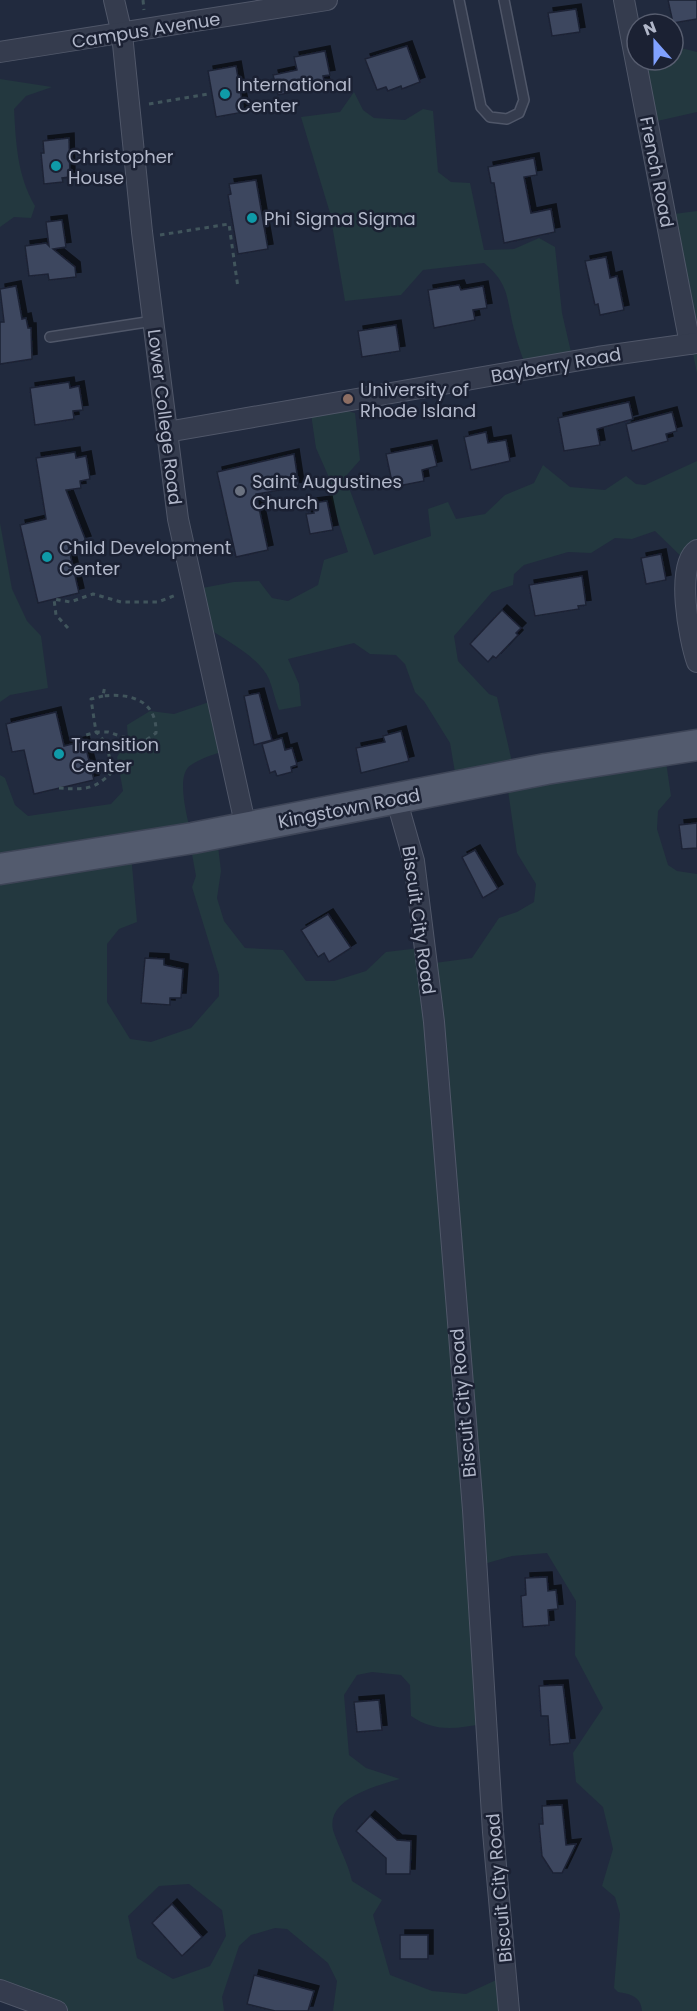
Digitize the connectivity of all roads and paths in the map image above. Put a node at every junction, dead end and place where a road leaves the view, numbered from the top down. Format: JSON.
{"nodes":[{"id":1,"x":114,"y":0,"type":"edge"},
{"id":2,"x":143,"y":0,"type":"edge"},
{"id":3,"x":327,"y":0,"type":"edge"},
{"id":4,"x":459,"y":0,"type":"edge"},
{"id":5,"x":504,"y":0,"type":"edge"},
{"id":6,"x":624,"y":0,"type":"edge"},
{"id":7,"x":145,"y":12,"type":"dead end"},
{"id":8,"x":122,"y":34,"type":"junction"},
{"id":9,"x":0,"y":52,"type":"edge"},
{"id":10,"x":208,"y":94,"type":"dead end"},
{"id":11,"x":144,"y":104,"type":"dead end"},
{"id":12,"x":159,"y":235,"type":"dead end"},
{"id":13,"x":238,"y":288,"type":"dead end"},
{"id":14,"x":153,"y":321,"type":"junction"},
{"id":15,"x":50,"y":337,"type":"dead end"},
{"id":16,"x":694,"y":343,"type":"edge"},
{"id":17,"x":167,"y":432,"type":"junction"},
{"id":18,"x":697,"y":550,"type":"edge"},
{"id":19,"x":192,"y":590,"type":"junction"},
{"id":20,"x":68,"y":628,"type":"dead end"},
{"id":21,"x":697,"y":662,"type":"edge"},
{"id":22,"x":105,"y":685,"type":"dead end"},
{"id":23,"x":103,"y":696,"type":"junction"},
{"id":24,"x":96,"y":732,"type":"junction"},
{"id":25,"x":83,"y":736,"type":"dead end"},
{"id":26,"x":697,"y":745,"type":"edge"},
{"id":27,"x":59,"y":788,"type":"dead end"},
{"id":28,"x":396,"y":798,"type":"junction"},
{"id":29,"x":246,"y":828,"type":"junction"},
{"id":30,"x":0,"y":869,"type":"edge"},
{"id":31,"x":0,"y":1990,"type":"edge"},
{"id":32,"x":57,"y":2011,"type":"edge"},
{"id":33,"x":509,"y":2011,"type":"edge"}],
"edges":[{"from":1,"to":8,"type":"street","name":"Lower College Road"},
{"from":2,"to":7,"type":"path"},
{"from":3,"to":8,"type":"street","name":"Campus Avenue"},
{"from":4,"to":5,"type":"lane"},
{"from":6,"to":16,"type":"street","name":"French Road"},
{"from":8,"to":9,"type":"street","name":"Campus Avenue"},
{"from":8,"to":14,"type":"street","name":"Lower College Road"},
{"from":10,"to":11,"type":"path"},
{"from":12,"to":13,"type":"path"},
{"from":14,"to":15,"type":"lane"},
{"from":14,"to":17,"type":"street","name":"Lower College Road"},
{"from":16,"to":17,"type":"street","name":"Bayberry Road"},
{"from":17,"to":19,"type":"street","name":"Lower College Road"},
{"from":18,"to":21,"type":"street"},
{"from":19,"to":20,"type":"path"},
{"from":19,"to":29,"type":"street","name":"Lower College Road"},
{"from":22,"to":23,"type":"path"},
{"from":23,"to":24,"type":"path"},
{"from":23,"to":24,"type":"path"},
{"from":24,"to":25,"type":"path"},
{"from":24,"to":27,"type":"path"},
{"from":26,"to":28,"type":"main road","name":"Kingstown Road"},
{"from":28,"to":29,"type":"main road","name":"Kingstown Road"},
{"from":28,"to":33,"type":"street","name":"Biscuit City Road"},
{"from":29,"to":30,"type":"main road","name":"Kingstown Road"},
{"from":31,"to":32,"type":"street"}]}
